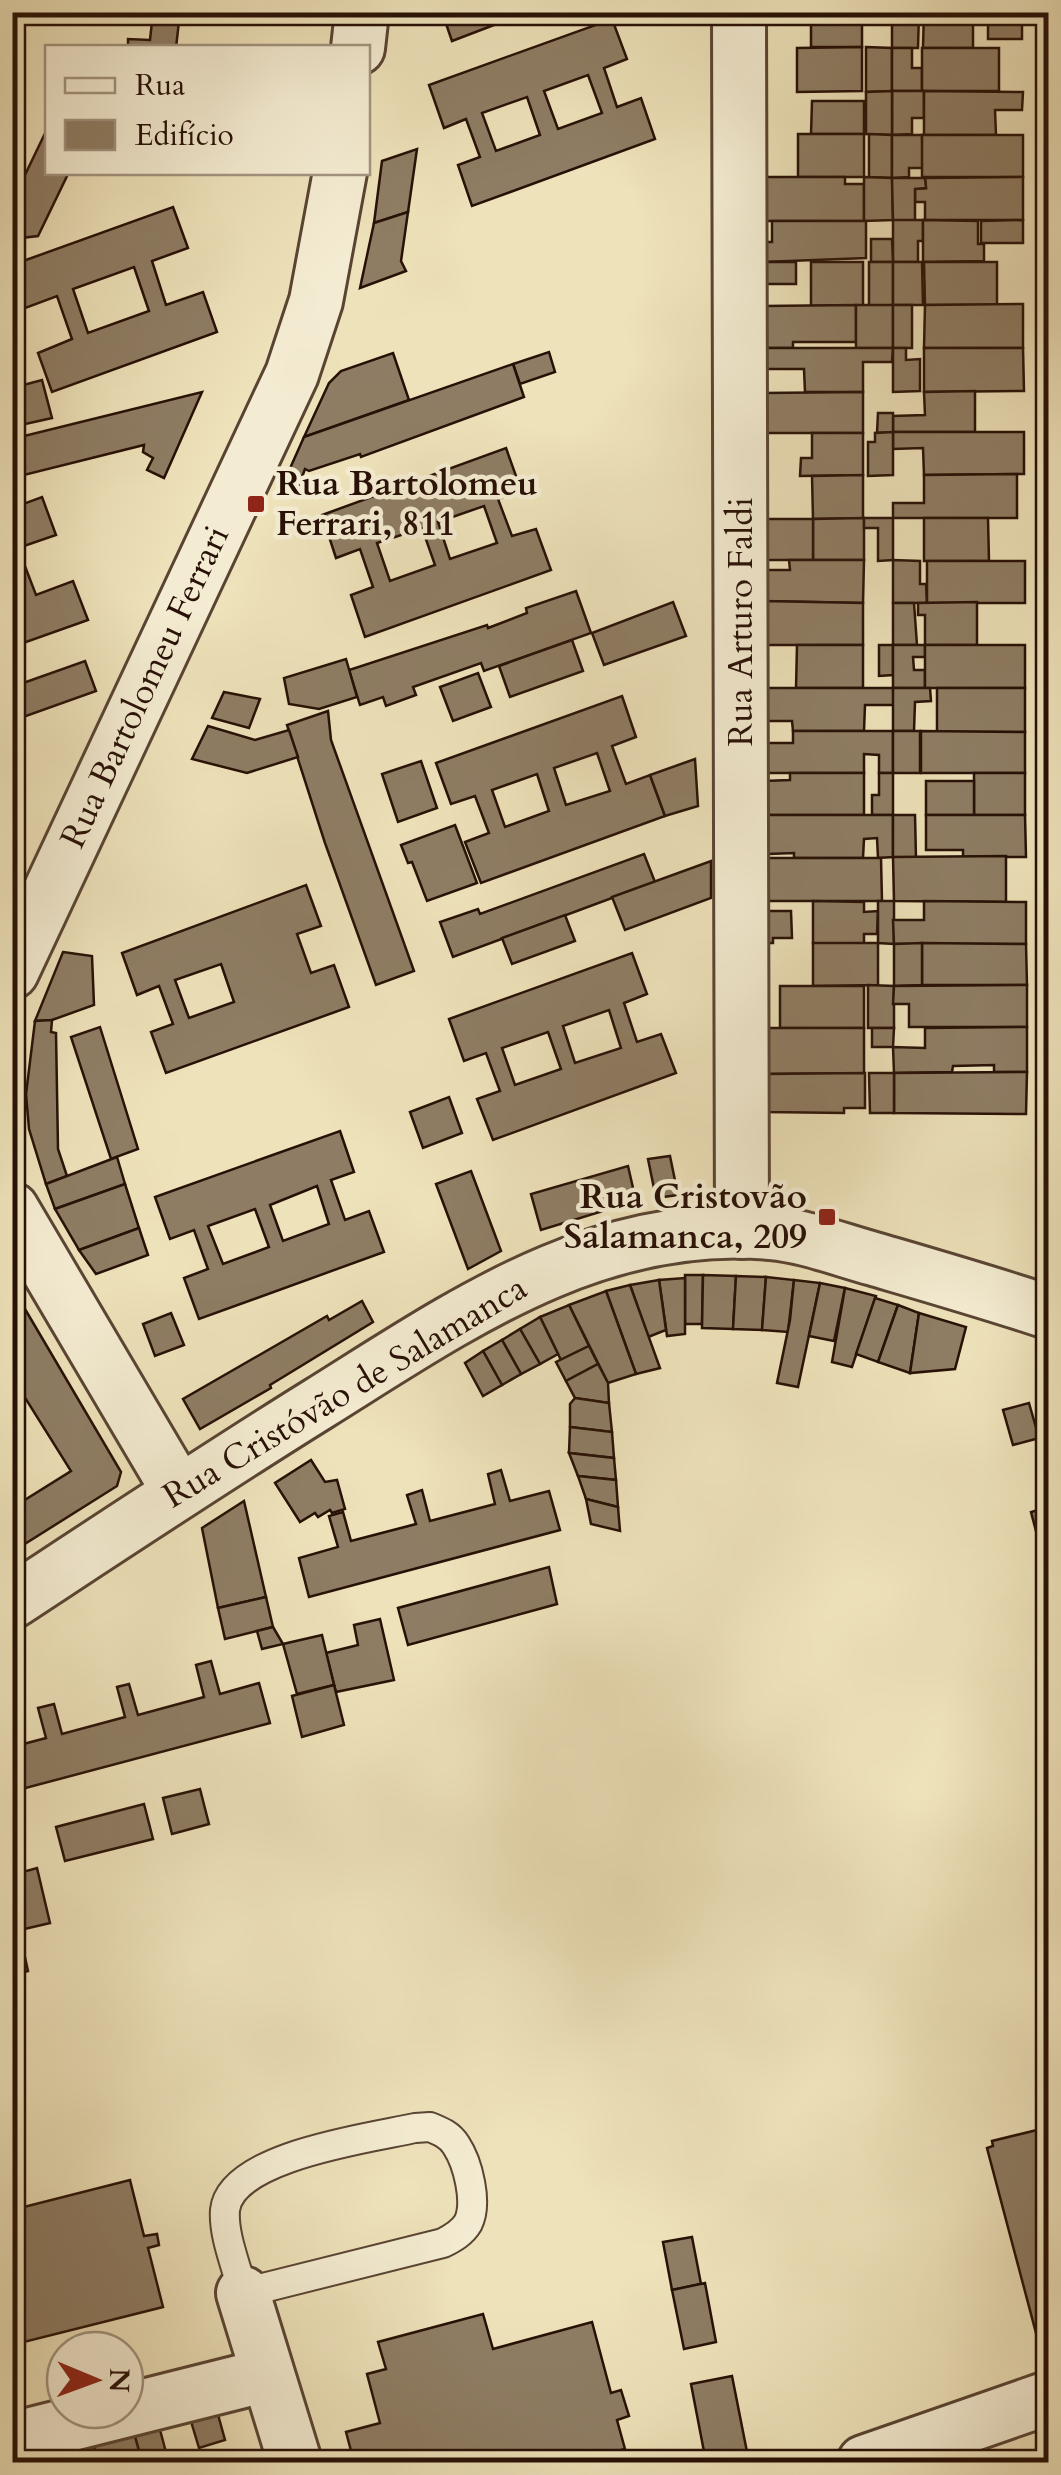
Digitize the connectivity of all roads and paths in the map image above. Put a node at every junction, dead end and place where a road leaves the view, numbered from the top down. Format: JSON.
{"nodes":[{"id":1,"x":362,"y":12,"type":"edge"},
{"id":2,"x":739,"y":12,"type":"edge"},
{"id":3,"x":358,"y":45,"type":"edge"},
{"id":4,"x":339,"y":175,"type":"edge"},
{"id":5,"x":12,"y":972,"type":"edge"},
{"id":6,"x":12,"y":1209,"type":"edge"},
{"id":7,"x":742,"y":1232,"type":"junction"},
{"id":8,"x":1048,"y":1312,"type":"edge"},
{"id":9,"x":179,"y":1492,"type":"junction"},
{"id":10,"x":12,"y":1602,"type":"edge"},
{"id":11,"x":243,"y":2293,"type":"junction"},
{"id":12,"x":267,"y":2375,"type":"junction"},
{"id":13,"x":1048,"y":2398,"type":"edge"},
{"id":14,"x":12,"y":2439,"type":"edge"},
{"id":15,"x":296,"y":2462,"type":"edge"},
{"id":16,"x":864,"y":2462,"type":"edge"}],
"edges":[{"from":1,"to":3,"type":"street"},
{"from":2,"to":7,"type":"street","name":"Rua Arturo Faldi"},
{"from":4,"to":5,"type":"street","name":"Rua Bartolomeu Ferrari"},
{"from":6,"to":9,"type":"street"},
{"from":7,"to":8,"type":"street","name":"Rua Cristóvão de Salamanca"},
{"from":7,"to":9,"type":"street","name":"Rua Cristóvão de Salamanca"},
{"from":9,"to":10,"type":"street","name":"Rua Cristóvão de Salamanca"},
{"from":11,"to":11,"type":"lane"},
{"from":11,"to":12,"type":"street"},
{"from":12,"to":14,"type":"street"},
{"from":12,"to":15,"type":"street"},
{"from":13,"to":16,"type":"street"}]}
